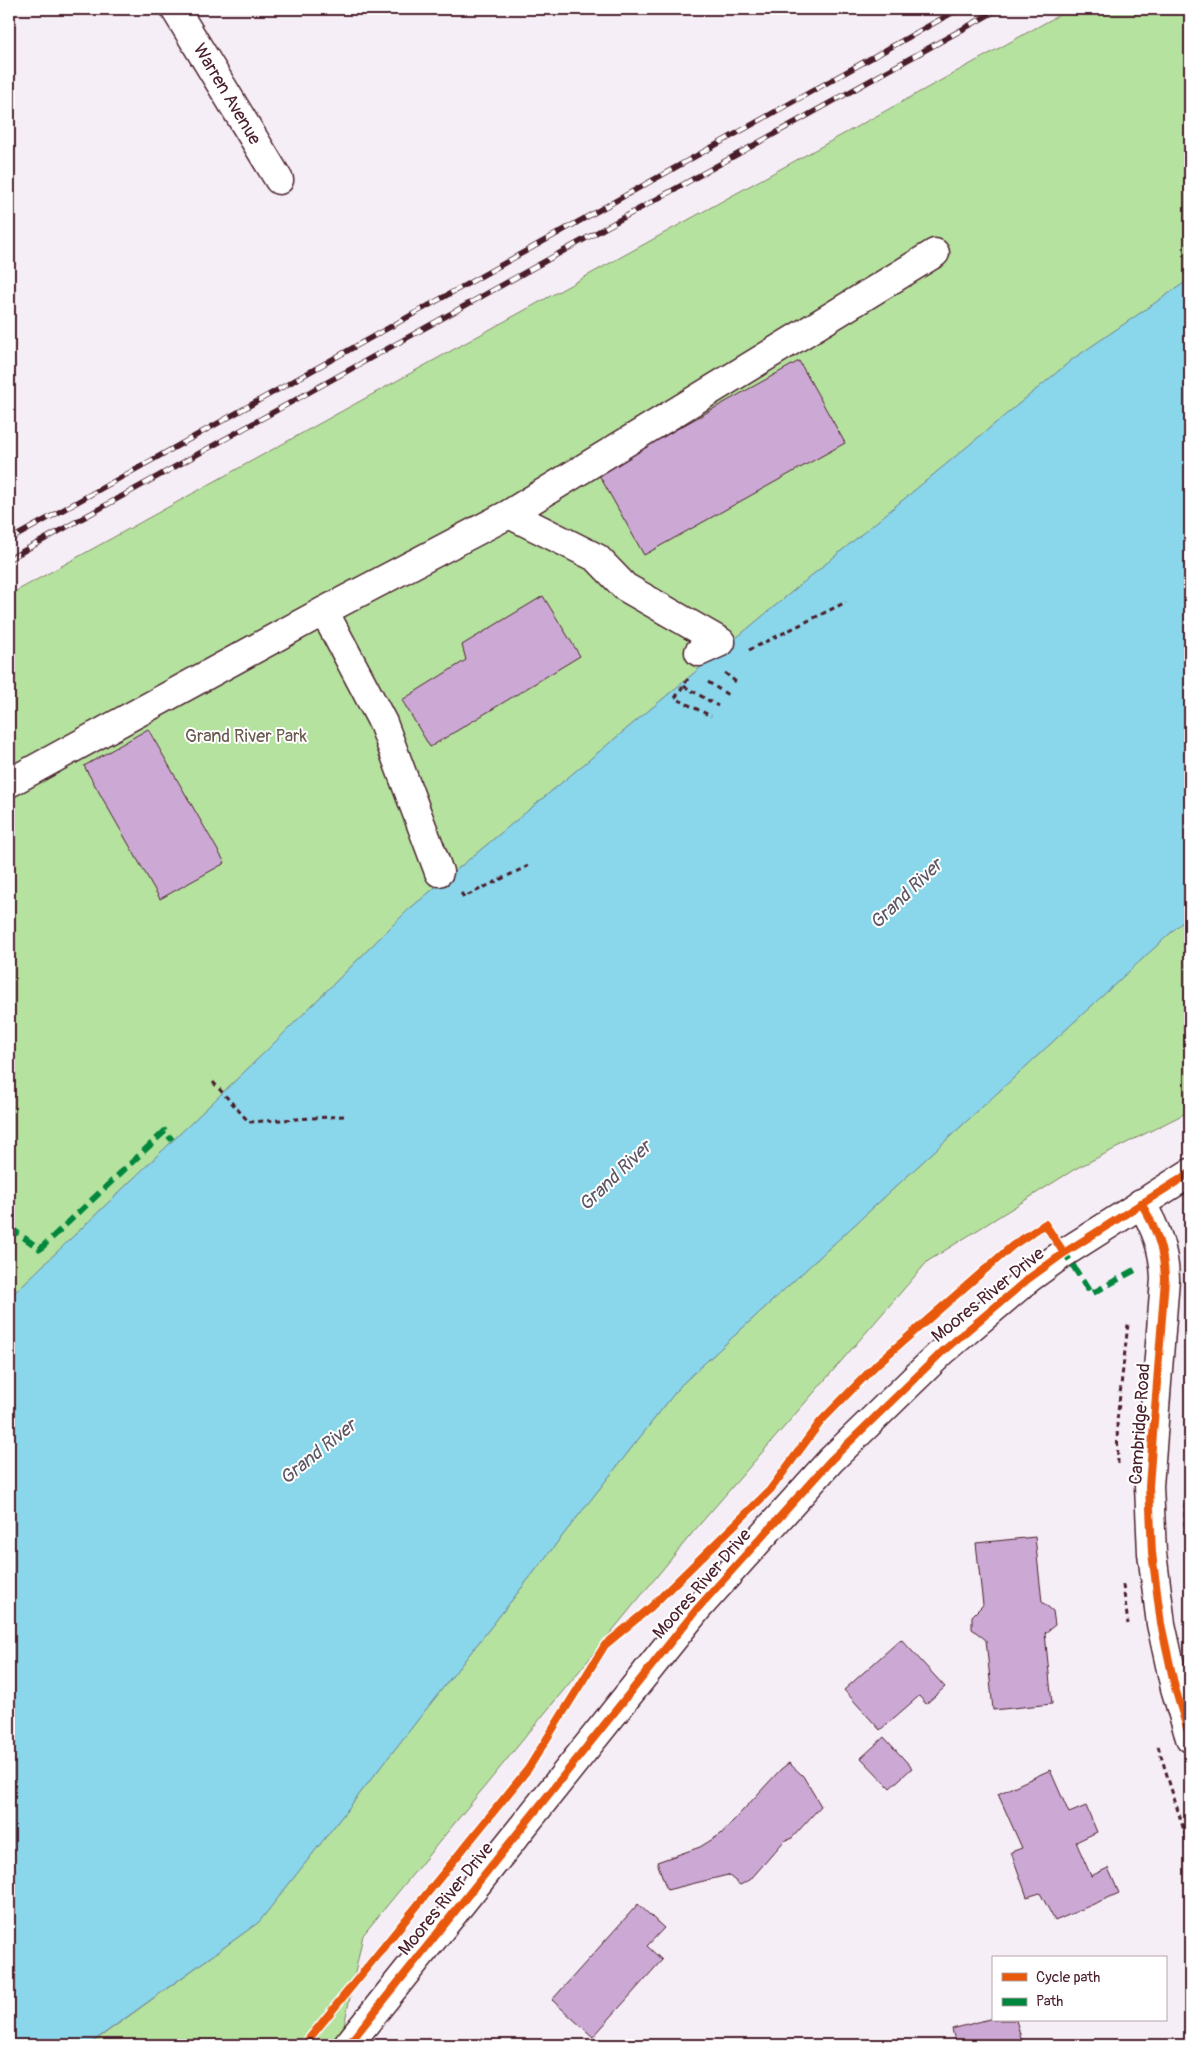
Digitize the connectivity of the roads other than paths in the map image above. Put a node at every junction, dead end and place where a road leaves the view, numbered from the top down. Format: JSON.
{"nodes":[{"id":1,"x":175,"y":9,"type":"edge"},
{"id":2,"x":279,"y":180,"type":"dead end"},
{"id":3,"x":935,"y":254,"type":"dead end"},
{"id":4,"x":509,"y":514,"type":"junction"},
{"id":5,"x":324,"y":611,"type":"junction"},
{"id":6,"x":704,"y":655,"type":"road end"},
{"id":7,"x":9,"y":783,"type":"edge"},
{"id":8,"x":439,"y":872,"type":"road end"},
{"id":9,"x":1190,"y":1173,"type":"edge"},
{"id":10,"x":1141,"y":1203,"type":"junction"},
{"id":11,"x":1190,"y":1738,"type":"edge"},
{"id":12,"x":348,"y":2045,"type":"edge"}],
"edges":[{"from":1,"to":2,"type":"street","name":"Warren Avenue"},
{"from":3,"to":4,"type":"street"},
{"from":4,"to":5,"type":"street"},
{"from":4,"to":6,"type":"street"},
{"from":5,"to":7,"type":"street"},
{"from":5,"to":8,"type":"street"},
{"from":9,"to":10,"type":"street","name":"Moores River Drive"},
{"from":10,"to":11,"type":"street","name":"Cambridge Road"},
{"from":10,"to":12,"type":"street","name":"Moores River Drive"}]}
